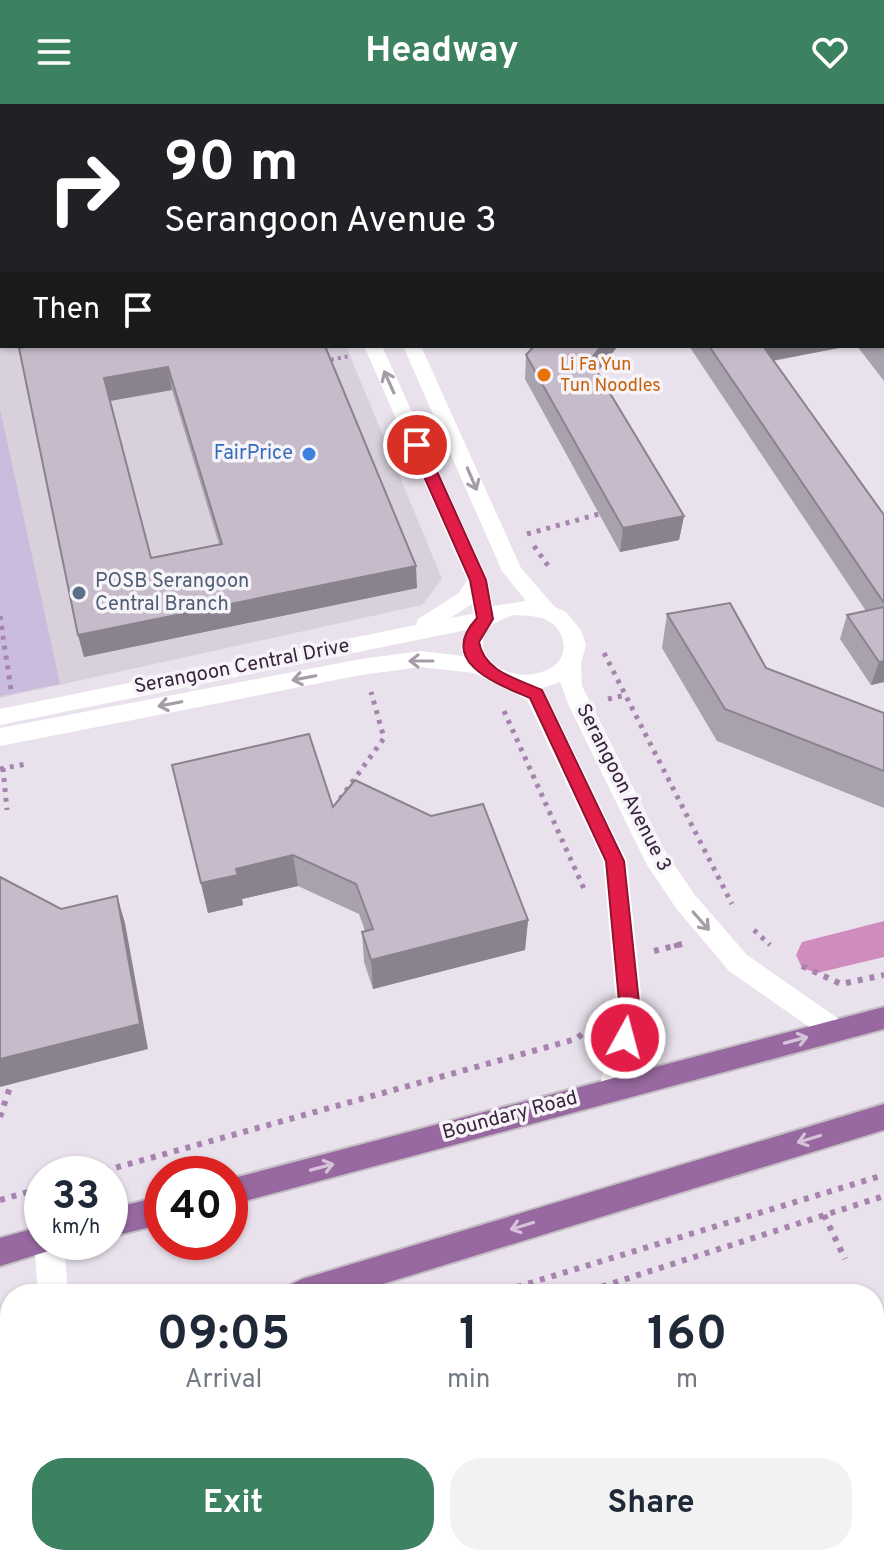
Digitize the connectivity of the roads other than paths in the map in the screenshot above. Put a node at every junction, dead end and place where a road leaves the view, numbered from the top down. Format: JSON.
{"nodes":[{"id":1,"x":374,"y":348,"type":"edge"},
{"id":2,"x":413,"y":348,"type":"edge"},
{"id":3,"x":478,"y":580,"type":"junction"},
{"id":4,"x":547,"y":612,"type":"junction"},
{"id":5,"x":485,"y":619,"type":"junction"},
{"id":6,"x":398,"y":636,"type":"junction"},
{"id":7,"x":571,"y":664,"type":"junction"},
{"id":8,"x":481,"y":666,"type":"junction"},
{"id":9,"x":510,"y":682,"type":"junction"},
{"id":10,"x":0,"y":717,"type":"edge"},
{"id":11,"x":0,"y":737,"type":"edge"},
{"id":12,"x":884,"y":1018,"type":"edge"},
{"id":13,"x":834,"y":1030,"type":"junction"},
{"id":14,"x":613,"y":1089,"type":"junction"},
{"id":15,"x":884,"y":1117,"type":"edge"},
{"id":16,"x":248,"y":1187,"type":"edge"},
{"id":17,"x":24,"y":1245,"type":"edge"},
{"id":18,"x":0,"y":1252,"type":"edge"},
{"id":19,"x":50,"y":1260,"type":"edge"},
{"id":20,"x":52,"y":1284,"type":"edge"},
{"id":21,"x":335,"y":1284,"type":"edge"}],
"edges":[{"from":3,"to":1,"type":"street","one_way":true},
{"from":2,"to":4,"type":"street","name":"Serangoon Avenue 3","one_way":true},
{"from":3,"to":5,"type":"street"},
{"from":3,"to":6,"type":"street"},
{"from":4,"to":5,"type":"street"},
{"from":4,"to":7,"type":"street","name":"Serangoon Avenue 3"},
{"from":5,"to":6,"type":"street","name":"Serangoon Central Drive"},
{"from":5,"to":8,"type":"street"},
{"from":6,"to":10,"type":"street","name":"Serangoon Central Drive"},
{"from":7,"to":9,"type":"street"},
{"from":7,"to":13,"type":"street","name":"Serangoon Avenue 3","one_way":true},
{"from":8,"to":9,"type":"street","name":"Serangoon Avenue 3"},
{"from":8,"to":11,"type":"street","name":"Serangoon Central Drive","one_way":true},
{"from":9,"to":14,"type":"street","name":"Serangoon Avenue 3"},
{"from":12,"to":13,"type":"main road","name":"Boundary Road"},
{"from":14,"to":13,"type":"main road","name":"Boundary Road","one_way":true},
{"from":16,"to":14,"type":"main road","name":"Boundary Road","one_way":true},
{"from":15,"to":21,"type":"main road","one_way":true},
{"from":17,"to":18,"type":"main road"},
{"from":19,"to":20,"type":"street"}]}
